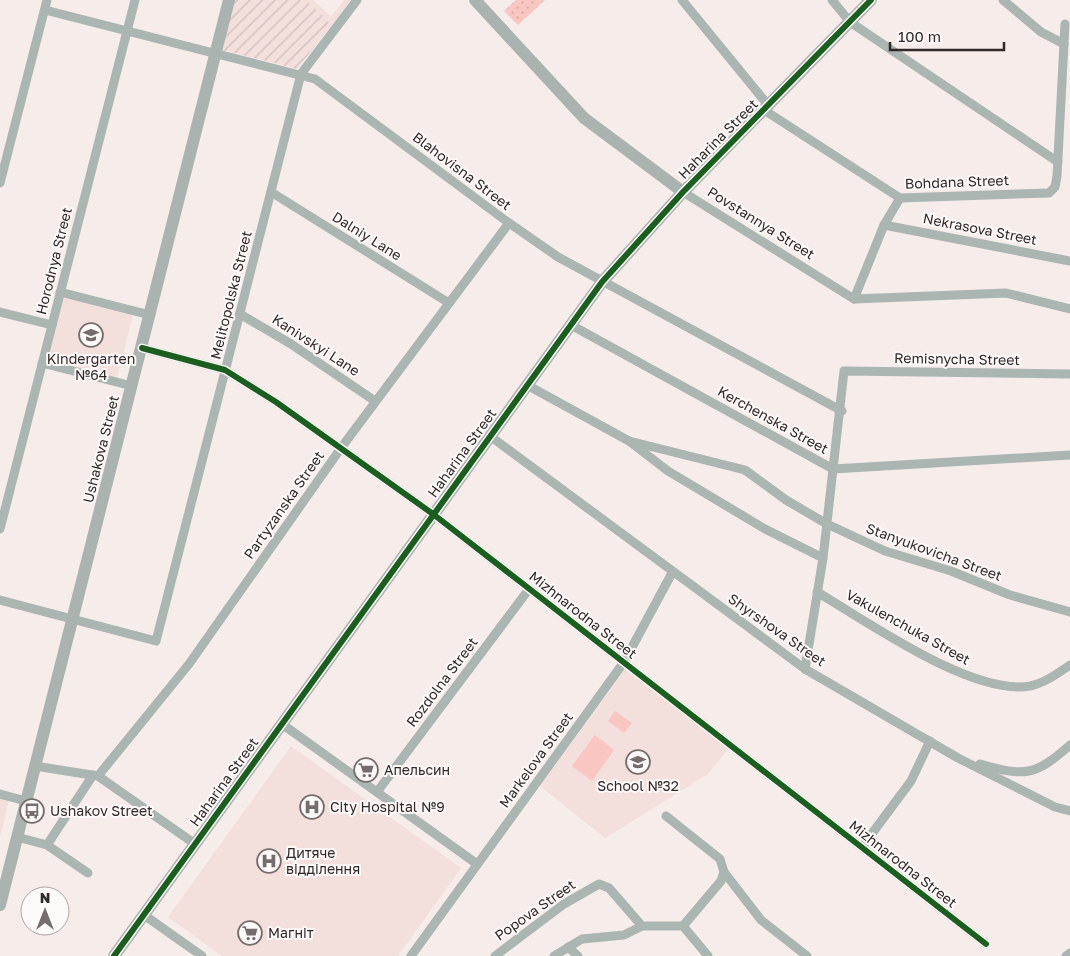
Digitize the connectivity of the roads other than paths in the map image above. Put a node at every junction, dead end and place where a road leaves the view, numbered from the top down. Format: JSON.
{"nodes":[{"id":1,"x":47,"y":0,"type":"edge"},
{"id":2,"x":135,"y":0,"type":"edge"},
{"id":3,"x":229,"y":0,"type":"edge"},
{"id":4,"x":357,"y":0,"type":"edge"},
{"id":5,"x":475,"y":0,"type":"edge"},
{"id":6,"x":682,"y":0,"type":"edge"},
{"id":7,"x":832,"y":0,"type":"edge"},
{"id":8,"x":871,"y":0,"type":"edge"},
{"id":9,"x":1003,"y":0,"type":"edge"},
{"id":10,"x":45,"y":10,"type":"junction"},
{"id":11,"x":850,"y":22,"type":"junction"},
{"id":12,"x":1065,"y":24,"type":"dead end"},
{"id":13,"x":126,"y":31,"type":"junction"},
{"id":14,"x":1064,"y":44,"type":"junction"},
{"id":15,"x":217,"y":54,"type":"junction"},
{"id":16,"x":301,"y":74,"type":"junction"},
{"id":17,"x":766,"y":107,"type":"junction"},
{"id":18,"x":3,"y":161,"type":"edge"},
{"id":19,"x":1058,"y":162,"type":"junction"},
{"id":20,"x":0,"y":183,"type":"edge"},
{"id":21,"x":271,"y":192,"type":"junction"},
{"id":22,"x":683,"y":192,"type":"junction"},
{"id":23,"x":900,"y":198,"type":"junction"},
{"id":24,"x":509,"y":223,"type":"junction"},
{"id":25,"x":884,"y":225,"type":"junction"},
{"id":26,"x":1070,"y":261,"type":"edge"},
{"id":27,"x":602,"y":282,"type":"junction"},
{"id":28,"x":60,"y":292,"type":"junction"},
{"id":29,"x":854,"y":298,"type":"junction"},
{"id":30,"x":449,"y":303,"type":"junction"},
{"id":31,"x":1070,"y":309,"type":"edge"},
{"id":32,"x":0,"y":312,"type":"edge"},
{"id":33,"x":240,"y":314,"type":"junction"},
{"id":34,"x":150,"y":315,"type":"junction"},
{"id":35,"x":52,"y":325,"type":"junction"},
{"id":36,"x":571,"y":325,"type":"junction"},
{"id":37,"x":142,"y":348,"type":"junction"},
{"id":38,"x":42,"y":364,"type":"junction"},
{"id":39,"x":225,"y":370,"type":"junction"},
{"id":40,"x":1070,"y":374,"type":"edge"},
{"id":41,"x":527,"y":385,"type":"junction"},
{"id":42,"x":132,"y":386,"type":"junction"},
{"id":43,"x":375,"y":402,"type":"junction"},
{"id":44,"x":842,"y":410,"type":"junction"},
{"id":45,"x":490,"y":436,"type":"junction"},
{"id":46,"x":629,"y":441,"type":"junction"},
{"id":47,"x":341,"y":448,"type":"junction"},
{"id":48,"x":1070,"y":455,"type":"edge"},
{"id":49,"x":833,"y":469,"type":"junction"},
{"id":50,"x":433,"y":514,"type":"junction"},
{"id":51,"x":827,"y":524,"type":"junction"},
{"id":52,"x":0,"y":529,"type":"edge"},
{"id":53,"x":823,"y":558,"type":"junction"},
{"id":54,"x":672,"y":572,"type":"junction"},
{"id":55,"x":529,"y":589,"type":"junction"},
{"id":56,"x":818,"y":592,"type":"junction"},
{"id":57,"x":0,"y":600,"type":"edge"},
{"id":58,"x":1070,"y":612,"type":"edge"},
{"id":59,"x":73,"y":619,"type":"junction"},
{"id":60,"x":624,"y":662,"type":"junction"},
{"id":61,"x":1070,"y":664,"type":"edge"},
{"id":62,"x":805,"y":669,"type":"junction"},
{"id":63,"x":282,"y":724,"type":"junction"},
{"id":64,"x":930,"y":741,"type":"junction"},
{"id":65,"x":1070,"y":745,"type":"edge"},
{"id":66,"x":958,"y":758,"type":"junction"},
{"id":67,"x":36,"y":766,"type":"junction"},
{"id":68,"x":96,"y":776,"type":"junction"},
{"id":69,"x":377,"y":792,"type":"junction"},
{"id":70,"x":0,"y":794,"type":"edge"},
{"id":71,"x":26,"y":801,"type":"junction"},
{"id":72,"x":1070,"y":811,"type":"edge"},
{"id":73,"x":666,"y":816,"type":"dead end"},
{"id":74,"x":17,"y":837,"type":"junction"},
{"id":75,"x":195,"y":844,"type":"junction"},
{"id":76,"x":47,"y":845,"type":"junction"},
{"id":77,"x":862,"y":847,"type":"junction"},
{"id":78,"x":477,"y":864,"type":"junction"},
{"id":79,"x":724,"y":872,"type":"junction"},
{"id":80,"x":88,"y":873,"type":"dead end"},
{"id":81,"x":3,"y":879,"type":"edge"},
{"id":82,"x":0,"y":905,"type":"edge"},
{"id":83,"x":144,"y":915,"type":"junction"},
{"id":84,"x":642,"y":926,"type":"junction"},
{"id":85,"x":683,"y":926,"type":"junction"},
{"id":86,"x":986,"y":944,"type":"dead end"},
{"id":87,"x":568,"y":947,"type":"junction"},
{"id":88,"x":1070,"y":953,"type":"edge"},
{"id":89,"x":114,"y":956,"type":"edge"},
{"id":90,"x":202,"y":956,"type":"edge"},
{"id":91,"x":411,"y":956,"type":"edge"},
{"id":92,"x":495,"y":956,"type":"edge"},
{"id":93,"x":554,"y":956,"type":"edge"},
{"id":94,"x":578,"y":956,"type":"edge"},
{"id":95,"x":708,"y":956,"type":"edge"},
{"id":96,"x":807,"y":956,"type":"edge"},
{"id":97,"x":1066,"y":956,"type":"edge"}],
"edges":[{"from":1,"to":10,"type":"street"},
{"from":2,"to":13,"type":"street","name":"Horodnya Street"},
{"from":3,"to":15,"type":"street","name":"Ushakova Street"},
{"from":4,"to":16,"type":"street","name":"Melitopolska Street"},
{"from":5,"to":22,"type":"street","name":"Povstannya Street"},
{"from":6,"to":17,"type":"street","name":"Bohdana Street"},
{"from":7,"to":11,"type":"street"},
{"from":8,"to":11,"type":"street","name":"Haharina Street"},
{"from":9,"to":14,"type":"street"},
{"from":10,"to":13,"type":"street","name":"Blahovisna Street"},
{"from":10,"to":18,"type":"street"},
{"from":11,"to":17,"type":"street","name":"Haharina Street"},
{"from":11,"to":19,"type":"street"},
{"from":12,"to":14,"type":"street"},
{"from":13,"to":15,"type":"street","name":"Blahovisna Street"},
{"from":13,"to":28,"type":"street","name":"Horodnya Street"},
{"from":14,"to":19,"type":"street"},
{"from":15,"to":16,"type":"street","name":"Blahovisna Street"},
{"from":15,"to":34,"type":"street","name":"Ushakova Street"},
{"from":16,"to":21,"type":"street","name":"Melitopolska Street"},
{"from":16,"to":24,"type":"street","name":"Blahovisna Street"},
{"from":17,"to":22,"type":"street","name":"Haharina Street"},
{"from":17,"to":23,"type":"street","name":"Bohdana Street"},
{"from":18,"to":20,"type":"street"},
{"from":19,"to":23,"type":"street","name":"Bohdana Street"},
{"from":21,"to":30,"type":"street","name":"Dalniy Lane"},
{"from":21,"to":33,"type":"street","name":"Melitopolska Street"},
{"from":22,"to":27,"type":"street","name":"Haharina Street"},
{"from":22,"to":29,"type":"street","name":"Povstannya Street"},
{"from":23,"to":25,"type":"street"},
{"from":24,"to":27,"type":"street","name":"Blahovisna Street"},
{"from":24,"to":30,"type":"street","name":"Partyzanska Street"},
{"from":25,"to":26,"type":"street","name":"Nekrasova Street"},
{"from":25,"to":29,"type":"street"},
{"from":27,"to":36,"type":"street","name":"Haharina Street"},
{"from":27,"to":44,"type":"street","name":"Blahovisna Street"},
{"from":28,"to":34,"type":"street"},
{"from":28,"to":35,"type":"street","name":"Horodnya Street"},
{"from":29,"to":31,"type":"street"},
{"from":30,"to":43,"type":"street","name":"Partyzanska Street"},
{"from":32,"to":35,"type":"street"},
{"from":33,"to":39,"type":"street","name":"Melitopolska Street"},
{"from":33,"to":43,"type":"street","name":"Kanivskyi Lane"},
{"from":34,"to":37,"type":"street","name":"Ushakova Street"},
{"from":35,"to":38,"type":"street","name":"Horodnya Street"},
{"from":36,"to":41,"type":"street","name":"Haharina Street"},
{"from":36,"to":49,"type":"street","name":"Kerchenska Street"},
{"from":37,"to":39,"type":"street","name":"Mizhnarodna Street"},
{"from":37,"to":42,"type":"street","name":"Ushakova Street"},
{"from":38,"to":42,"type":"street"},
{"from":38,"to":52,"type":"street","name":"Horodnya Street"},
{"from":39,"to":47,"type":"street","name":"Mizhnarodna Street"},
{"from":39,"to":59,"type":"street","name":"Melitopolska Street"},
{"from":40,"to":44,"type":"street","name":"Remisnycha Street"},
{"from":41,"to":45,"type":"street","name":"Haharina Street"},
{"from":41,"to":46,"type":"street","name":"Stanyukovicha Street"},
{"from":42,"to":59,"type":"street","name":"Ushakova Street"},
{"from":43,"to":47,"type":"street","name":"Partyzanska Street"},
{"from":44,"to":49,"type":"street"},
{"from":45,"to":50,"type":"street","name":"Haharina Street"},
{"from":45,"to":54,"type":"street","name":"Shyrshova Street"},
{"from":46,"to":51,"type":"street","name":"Stanyukovicha Street"},
{"from":46,"to":53,"type":"street","name":"Stanyukovicha Street"},
{"from":47,"to":50,"type":"street","name":"Mizhnarodna Street"},
{"from":47,"to":68,"type":"street","name":"Partyzanska Street"},
{"from":48,"to":49,"type":"street","name":"Kerchenska Street"},
{"from":49,"to":51,"type":"street"},
{"from":50,"to":55,"type":"street","name":"Mizhnarodna Street"},
{"from":50,"to":63,"type":"street","name":"Haharina Street"},
{"from":51,"to":53,"type":"street"},
{"from":51,"to":58,"type":"street","name":"Stanyukovicha Street"},
{"from":53,"to":56,"type":"street"},
{"from":54,"to":60,"type":"street","name":"Markelova Street"},
{"from":54,"to":62,"type":"street","name":"Shyrshova Street"},
{"from":55,"to":60,"type":"street","name":"Mizhnarodna Street"},
{"from":55,"to":69,"type":"street","name":"Rozdolna Street"},
{"from":56,"to":61,"type":"street","name":"Vakulenchuka Street"},
{"from":56,"to":62,"type":"street"},
{"from":57,"to":59,"type":"street"},
{"from":59,"to":67,"type":"street","name":"Ushakova Street"},
{"from":60,"to":77,"type":"street","name":"Mizhnarodna Street"},
{"from":60,"to":78,"type":"street","name":"Markelova Street"},
{"from":62,"to":64,"type":"street","name":"Shyrshova Street"},
{"from":63,"to":69,"type":"street"},
{"from":63,"to":75,"type":"street","name":"Haharina Street"},
{"from":64,"to":66,"type":"street","name":"Shyrshova Street"},
{"from":64,"to":77,"type":"street"},
{"from":65,"to":66,"type":"street"},
{"from":66,"to":72,"type":"street","name":"Shyrshova Street"},
{"from":67,"to":68,"type":"street"},
{"from":67,"to":71,"type":"street","name":"Ushakova Street"},
{"from":68,"to":75,"type":"street"},
{"from":68,"to":76,"type":"street","name":"Partyzanska Street"},
{"from":69,"to":78,"type":"street"},
{"from":70,"to":71,"type":"street"},
{"from":71,"to":74,"type":"street","name":"Ushakova Street"},
{"from":73,"to":79,"type":"street"},
{"from":74,"to":76,"type":"street"},
{"from":74,"to":81,"type":"street","name":"Ushakova Street"},
{"from":75,"to":83,"type":"street","name":"Haharina Street"},
{"from":76,"to":80,"type":"street"},
{"from":77,"to":86,"type":"street","name":"Mizhnarodna Street"},
{"from":78,"to":91,"type":"street","name":"Markelova Street"},
{"from":79,"to":85,"type":"street"},
{"from":79,"to":96,"type":"street"},
{"from":81,"to":82,"type":"street","name":"Ushakova Street"},
{"from":83,"to":89,"type":"street","name":"Haharina Street"},
{"from":83,"to":90,"type":"street"},
{"from":84,"to":85,"type":"street"},
{"from":84,"to":87,"type":"street"},
{"from":84,"to":92,"type":"street","name":"Popova Street"},
{"from":85,"to":95,"type":"street"},
{"from":87,"to":93,"type":"street"},
{"from":87,"to":94,"type":"street"},
{"from":88,"to":97,"type":"street"}]}
